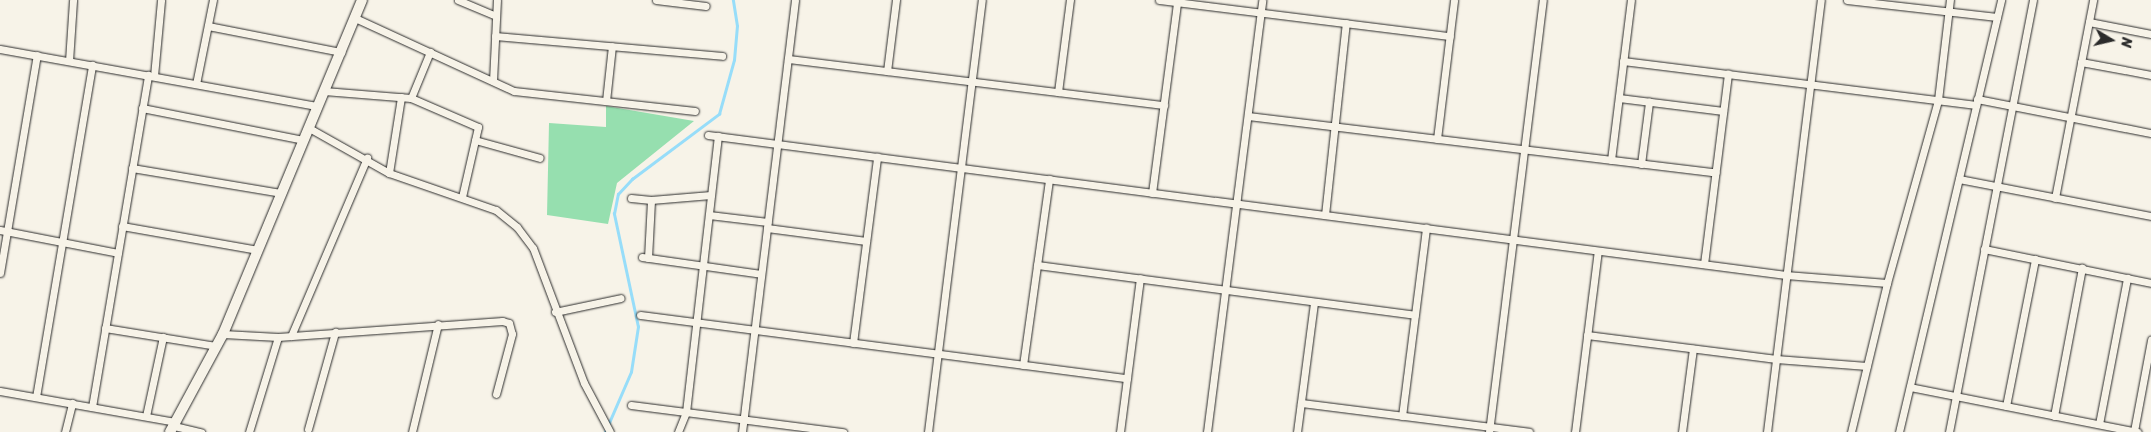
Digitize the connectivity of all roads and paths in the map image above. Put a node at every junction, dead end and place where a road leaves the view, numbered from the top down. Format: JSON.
{"nodes":[{"id":1,"x":73,"y":0,"type":"edge"},
{"id":2,"x":161,"y":0,"type":"edge"},
{"id":3,"x":213,"y":0,"type":"edge"},
{"id":4,"x":362,"y":0,"type":"edge"},
{"id":5,"x":458,"y":0,"type":"edge"},
{"id":6,"x":497,"y":0,"type":"edge"},
{"id":7,"x":656,"y":0,"type":"edge"},
{"id":8,"x":795,"y":0,"type":"edge"},
{"id":9,"x":896,"y":0,"type":"edge"},
{"id":10,"x":982,"y":0,"type":"edge"},
{"id":11,"x":1070,"y":0,"type":"edge"},
{"id":12,"x":1159,"y":0,"type":"edge"},
{"id":13,"x":1262,"y":0,"type":"edge"},
{"id":14,"x":1454,"y":0,"type":"edge"},
{"id":15,"x":1543,"y":0,"type":"edge"},
{"id":16,"x":1631,"y":0,"type":"edge"},
{"id":17,"x":1821,"y":0,"type":"edge"},
{"id":18,"x":1847,"y":0,"type":"edge"},
{"id":19,"x":1950,"y":0,"type":"edge"},
{"id":20,"x":2001,"y":0,"type":"edge"},
{"id":21,"x":2033,"y":0,"type":"edge"},
{"id":22,"x":2093,"y":0,"type":"edge"},
{"id":23,"x":1177,"y":2,"type":"junction"},
{"id":24,"x":706,"y":6,"type":"dead end"},
{"id":25,"x":1948,"y":12,"type":"junction"},
{"id":26,"x":1261,"y":13,"type":"junction"},
{"id":27,"x":496,"y":16,"type":"junction"},
{"id":28,"x":1997,"y":17,"type":"junction"},
{"id":29,"x":355,"y":18,"type":"junction"},
{"id":30,"x":2089,"y":22,"type":"junction"},
{"id":31,"x":1346,"y":24,"type":"junction"},
{"id":32,"x":208,"y":26,"type":"junction"},
{"id":33,"x":2151,"y":34,"type":"edge"},
{"id":34,"x":495,"y":36,"type":"junction"},
{"id":35,"x":1450,"y":36,"type":"junction"},
{"id":36,"x":612,"y":46,"type":"junction"},
{"id":37,"x":0,"y":49,"type":"edge"},
{"id":38,"x":341,"y":52,"type":"junction"},
{"id":39,"x":430,"y":52,"type":"junction"},
{"id":40,"x":37,"y":55,"type":"junction"},
{"id":41,"x":722,"y":56,"type":"dead end"},
{"id":42,"x":788,"y":59,"type":"junction"},
{"id":43,"x":69,"y":61,"type":"junction"},
{"id":44,"x":1623,"y":61,"type":"junction"},
{"id":45,"x":2081,"y":62,"type":"junction"},
{"id":46,"x":92,"y":65,"type":"junction"},
{"id":47,"x":887,"y":71,"type":"junction"},
{"id":48,"x":1728,"y":74,"type":"junction"},
{"id":49,"x":151,"y":75,"type":"junction"},
{"id":50,"x":2151,"y":75,"type":"edge"},
{"id":51,"x":493,"y":81,"type":"junction"},
{"id":52,"x":972,"y":81,"type":"junction"},
{"id":53,"x":196,"y":84,"type":"junction"},
{"id":54,"x":1811,"y":84,"type":"junction"},
{"id":55,"x":324,"y":91,"type":"junction"},
{"id":56,"x":1058,"y":92,"type":"junction"},
{"id":57,"x":401,"y":97,"type":"junction"},
{"id":58,"x":411,"y":98,"type":"junction"},
{"id":59,"x":1619,"y":98,"type":"junction"},
{"id":60,"x":1938,"y":100,"type":"junction"},
{"id":61,"x":606,"y":101,"type":"junction"},
{"id":62,"x":1650,"y":102,"type":"junction"},
{"id":63,"x":1977,"y":102,"type":"junction"},
{"id":64,"x":1164,"y":105,"type":"junction"},
{"id":65,"x":318,"y":106,"type":"junction"},
{"id":66,"x":2012,"y":106,"type":"junction"},
{"id":67,"x":142,"y":108,"type":"junction"},
{"id":68,"x":695,"y":111,"type":"dead end"},
{"id":69,"x":1723,"y":111,"type":"junction"},
{"id":70,"x":1248,"y":116,"type":"junction"},
{"id":71,"x":2070,"y":118,"type":"junction"},
{"id":72,"x":1335,"y":127,"type":"junction"},
{"id":73,"x":309,"y":128,"type":"junction"},
{"id":74,"x":2151,"y":133,"type":"edge"},
{"id":75,"x":708,"y":135,"type":"dead end"},
{"id":76,"x":718,"y":136,"type":"junction"},
{"id":77,"x":1436,"y":139,"type":"junction"},
{"id":78,"x":304,"y":140,"type":"junction"},
{"id":79,"x":475,"y":140,"type":"junction"},
{"id":80,"x":777,"y":144,"type":"junction"},
{"id":81,"x":1524,"y":150,"type":"junction"},
{"id":82,"x":877,"y":157,"type":"junction"},
{"id":83,"x":367,"y":158,"type":"junction"},
{"id":84,"x":540,"y":158,"type":"dead end"},
{"id":85,"x":1611,"y":160,"type":"junction"},
{"id":86,"x":1641,"y":164,"type":"junction"},
{"id":87,"x":132,"y":168,"type":"junction"},
{"id":88,"x":961,"y":168,"type":"junction"},
{"id":89,"x":390,"y":173,"type":"junction"},
{"id":90,"x":1716,"y":173,"type":"junction"},
{"id":91,"x":1049,"y":179,"type":"junction"},
{"id":92,"x":1959,"y":179,"type":"junction"},
{"id":93,"x":1996,"y":187,"type":"junction"},
{"id":94,"x":282,"y":193,"type":"junction"},
{"id":95,"x":1152,"y":193,"type":"junction"},
{"id":96,"x":711,"y":195,"type":"junction"},
{"id":97,"x":462,"y":197,"type":"junction"},
{"id":98,"x":631,"y":198,"type":"dead end"},
{"id":99,"x":2055,"y":198,"type":"junction"},
{"id":100,"x":651,"y":200,"type":"junction"},
{"id":101,"x":1236,"y":204,"type":"junction"},
{"id":102,"x":709,"y":215,"type":"junction"},
{"id":103,"x":1325,"y":215,"type":"junction"},
{"id":104,"x":2151,"y":216,"type":"edge"},
{"id":105,"x":767,"y":225,"type":"junction"},
{"id":106,"x":122,"y":226,"type":"junction"},
{"id":107,"x":1426,"y":228,"type":"junction"},
{"id":108,"x":4,"y":230,"type":"edge"},
{"id":109,"x":1513,"y":240,"type":"junction"},
{"id":110,"x":866,"y":241,"type":"junction"},
{"id":111,"x":62,"y":242,"type":"junction"},
{"id":112,"x":1984,"y":248,"type":"junction"},
{"id":113,"x":258,"y":250,"type":"junction"},
{"id":114,"x":1598,"y":251,"type":"junction"},
{"id":115,"x":118,"y":252,"type":"junction"},
{"id":116,"x":2036,"y":259,"type":"junction"},
{"id":117,"x":703,"y":264,"type":"junction"},
{"id":118,"x":1704,"y":264,"type":"junction"},
{"id":119,"x":1037,"y":265,"type":"junction"},
{"id":120,"x":2082,"y":268,"type":"junction"},
{"id":121,"x":0,"y":273,"type":"edge"},
{"id":122,"x":761,"y":274,"type":"junction"},
{"id":123,"x":1786,"y":275,"type":"junction"},
{"id":124,"x":1140,"y":278,"type":"junction"},
{"id":125,"x":2127,"y":278,"type":"junction"},
{"id":126,"x":2151,"y":282,"type":"edge"},
{"id":127,"x":1887,"y":283,"type":"junction"},
{"id":128,"x":1226,"y":290,"type":"junction"},
{"id":129,"x":621,"y":298,"type":"dead end"},
{"id":130,"x":1314,"y":302,"type":"junction"},
{"id":131,"x":555,"y":312,"type":"junction"},
{"id":132,"x":640,"y":315,"type":"dead end"},
{"id":133,"x":1415,"y":315,"type":"junction"},
{"id":134,"x":696,"y":322,"type":"junction"},
{"id":135,"x":438,"y":324,"type":"junction"},
{"id":136,"x":105,"y":328,"type":"junction"},
{"id":137,"x":754,"y":330,"type":"junction"},
{"id":138,"x":335,"y":332,"type":"junction"},
{"id":139,"x":222,"y":334,"type":"junction"},
{"id":140,"x":1588,"y":335,"type":"junction"},
{"id":141,"x":291,"y":336,"type":"junction"},
{"id":142,"x":163,"y":337,"type":"junction"},
{"id":143,"x":278,"y":337,"type":"junction"},
{"id":144,"x":2151,"y":340,"type":"edge"},
{"id":145,"x":853,"y":343,"type":"junction"},
{"id":146,"x":216,"y":346,"type":"junction"},
{"id":147,"x":1692,"y":348,"type":"junction"},
{"id":148,"x":938,"y":354,"type":"junction"},
{"id":149,"x":1776,"y":359,"type":"junction"},
{"id":150,"x":1023,"y":365,"type":"junction"},
{"id":151,"x":1867,"y":366,"type":"junction"},
{"id":152,"x":1127,"y":378,"type":"junction"},
{"id":153,"x":1910,"y":387,"type":"junction"},
{"id":154,"x":0,"y":390,"type":"edge"},
{"id":155,"x":496,"y":394,"type":"dead end"},
{"id":156,"x":1956,"y":396,"type":"junction"},
{"id":157,"x":36,"y":397,"type":"junction"},
{"id":158,"x":72,"y":403,"type":"junction"},
{"id":159,"x":1301,"y":403,"type":"junction"},
{"id":160,"x":631,"y":405,"type":"dead end"},
{"id":161,"x":2006,"y":406,"type":"junction"},
{"id":162,"x":92,"y":407,"type":"junction"},
{"id":163,"x":686,"y":412,"type":"junction"},
{"id":164,"x":146,"y":416,"type":"junction"},
{"id":165,"x":1402,"y":416,"type":"junction"},
{"id":166,"x":2054,"y":416,"type":"junction"},
{"id":167,"x":743,"y":419,"type":"junction"},
{"id":168,"x":2099,"y":424,"type":"junction"},
{"id":169,"x":173,"y":426,"type":"edge"},
{"id":170,"x":308,"y":429,"type":"dead end"},
{"id":171,"x":1489,"y":429,"type":"edge"},
{"id":172,"x":65,"y":432,"type":"edge"},
{"id":173,"x":201,"y":432,"type":"edge"},
{"id":174,"x":249,"y":432,"type":"edge"},
{"id":175,"x":412,"y":432,"type":"edge"},
{"id":176,"x":610,"y":432,"type":"edge"},
{"id":177,"x":678,"y":432,"type":"edge"},
{"id":178,"x":742,"y":432,"type":"edge"},
{"id":179,"x":843,"y":432,"type":"edge"},
{"id":180,"x":928,"y":432,"type":"edge"},
{"id":181,"x":1120,"y":432,"type":"edge"},
{"id":182,"x":1207,"y":432,"type":"edge"},
{"id":183,"x":1297,"y":432,"type":"edge"},
{"id":184,"x":1529,"y":432,"type":"edge"},
{"id":185,"x":1575,"y":432,"type":"edge"},
{"id":186,"x":1682,"y":432,"type":"edge"},
{"id":187,"x":1767,"y":432,"type":"edge"},
{"id":188,"x":1851,"y":432,"type":"edge"},
{"id":189,"x":1899,"y":432,"type":"edge"},
{"id":190,"x":1948,"y":432,"type":"edge"},
{"id":191,"x":2136,"y":432,"type":"edge"}],
"edges":[{"from":1,"to":43,"type":"street"},
{"from":2,"to":49,"type":"street"},
{"from":3,"to":32,"type":"street"},
{"from":4,"to":29,"type":"street"},
{"from":5,"to":27,"type":"street"},
{"from":6,"to":27,"type":"street"},
{"from":7,"to":24,"type":"street"},
{"from":8,"to":42,"type":"street"},
{"from":9,"to":47,"type":"street"},
{"from":10,"to":52,"type":"street"},
{"from":11,"to":56,"type":"street"},
{"from":12,"to":23,"type":"street"},
{"from":13,"to":26,"type":"street"},
{"from":14,"to":35,"type":"street"},
{"from":15,"to":81,"type":"street"},
{"from":16,"to":44,"type":"street"},
{"from":17,"to":54,"type":"street"},
{"from":18,"to":25,"type":"street"},
{"from":19,"to":25,"type":"street"},
{"from":20,"to":28,"type":"street"},
{"from":21,"to":66,"type":"street"},
{"from":22,"to":30,"type":"street"},
{"from":23,"to":26,"type":"street"},
{"from":23,"to":64,"type":"street"},
{"from":25,"to":28,"type":"street"},
{"from":25,"to":60,"type":"street"},
{"from":26,"to":31,"type":"street"},
{"from":26,"to":70,"type":"street"},
{"from":27,"to":34,"type":"street"},
{"from":28,"to":63,"type":"street"},
{"from":29,"to":38,"type":"street"},
{"from":29,"to":39,"type":"street"},
{"from":30,"to":33,"type":"street"},
{"from":30,"to":45,"type":"street"},
{"from":31,"to":35,"type":"street"},
{"from":31,"to":72,"type":"street"},
{"from":32,"to":38,"type":"street"},
{"from":32,"to":53,"type":"street"},
{"from":34,"to":36,"type":"street"},
{"from":34,"to":51,"type":"street"},
{"from":35,"to":77,"type":"street"},
{"from":36,"to":41,"type":"street"},
{"from":36,"to":61,"type":"street"},
{"from":37,"to":40,"type":"street"},
{"from":38,"to":55,"type":"street"},
{"from":39,"to":51,"type":"street"},
{"from":39,"to":58,"type":"street"},
{"from":40,"to":43,"type":"street"},
{"from":40,"to":108,"type":"street"},
{"from":42,"to":47,"type":"street"},
{"from":42,"to":80,"type":"street"},
{"from":43,"to":46,"type":"street"},
{"from":44,"to":48,"type":"street"},
{"from":44,"to":59,"type":"street"},
{"from":45,"to":50,"type":"street"},
{"from":45,"to":71,"type":"street"},
{"from":46,"to":49,"type":"street"},
{"from":46,"to":111,"type":"street"},
{"from":47,"to":52,"type":"street"},
{"from":48,"to":54,"type":"street"},
{"from":48,"to":69,"type":"street"},
{"from":49,"to":53,"type":"street"},
{"from":49,"to":67,"type":"street"},
{"from":51,"to":61,"type":"street"},
{"from":52,"to":56,"type":"street"},
{"from":52,"to":88,"type":"street"},
{"from":53,"to":65,"type":"street"},
{"from":54,"to":60,"type":"street"},
{"from":54,"to":123,"type":"street"},
{"from":55,"to":57,"type":"street"},
{"from":55,"to":65,"type":"street"},
{"from":56,"to":64,"type":"street"},
{"from":57,"to":58,"type":"street"},
{"from":57,"to":89,"type":"street"},
{"from":58,"to":79,"type":"street"},
{"from":59,"to":62,"type":"street"},
{"from":59,"to":85,"type":"street"},
{"from":60,"to":63,"type":"street"},
{"from":60,"to":127,"type":"street"},
{"from":61,"to":68,"type":"street"},
{"from":62,"to":69,"type":"street"},
{"from":62,"to":86,"type":"street"},
{"from":63,"to":66,"type":"street"},
{"from":63,"to":92,"type":"street"},
{"from":64,"to":95,"type":"street"},
{"from":65,"to":73,"type":"street"},
{"from":66,"to":71,"type":"street"},
{"from":66,"to":93,"type":"street"},
{"from":67,"to":78,"type":"street"},
{"from":67,"to":87,"type":"street"},
{"from":69,"to":90,"type":"street"},
{"from":70,"to":72,"type":"street"},
{"from":70,"to":101,"type":"street"},
{"from":71,"to":74,"type":"street"},
{"from":71,"to":99,"type":"street"},
{"from":72,"to":77,"type":"street"},
{"from":72,"to":103,"type":"street"},
{"from":73,"to":78,"type":"street"},
{"from":73,"to":83,"type":"street"},
{"from":75,"to":76,"type":"street"},
{"from":76,"to":80,"type":"street"},
{"from":76,"to":96,"type":"street"},
{"from":77,"to":81,"type":"street"},
{"from":78,"to":94,"type":"street"},
{"from":79,"to":84,"type":"street"},
{"from":79,"to":97,"type":"street"},
{"from":80,"to":82,"type":"street"},
{"from":80,"to":105,"type":"street"},
{"from":81,"to":85,"type":"street"},
{"from":81,"to":109,"type":"street"},
{"from":82,"to":88,"type":"street"},
{"from":82,"to":110,"type":"street"},
{"from":83,"to":89,"type":"street"},
{"from":83,"to":141,"type":"street"},
{"from":85,"to":86,"type":"street"},
{"from":86,"to":90,"type":"street"},
{"from":87,"to":94,"type":"street"},
{"from":87,"to":106,"type":"street"},
{"from":88,"to":91,"type":"street"},
{"from":88,"to":148,"type":"street"},
{"from":89,"to":97,"type":"street"},
{"from":90,"to":118,"type":"street"},
{"from":91,"to":95,"type":"street"},
{"from":91,"to":119,"type":"street"},
{"from":92,"to":93,"type":"street"},
{"from":92,"to":153,"type":"street"},
{"from":93,"to":99,"type":"street"},
{"from":93,"to":112,"type":"street"},
{"from":94,"to":113,"type":"street"},
{"from":95,"to":101,"type":"street"},
{"from":96,"to":100,"type":"street"},
{"from":96,"to":102,"type":"street"},
{"from":97,"to":131,"type":"street"},
{"from":98,"to":100,"type":"street"},
{"from":99,"to":104,"type":"street"},
{"from":100,"to":117,"type":"street"},
{"from":101,"to":103,"type":"street"},
{"from":101,"to":128,"type":"street"},
{"from":102,"to":105,"type":"street"},
{"from":102,"to":117,"type":"street"},
{"from":103,"to":107,"type":"street"},
{"from":105,"to":110,"type":"street"},
{"from":105,"to":122,"type":"street"},
{"from":106,"to":113,"type":"street"},
{"from":106,"to":115,"type":"street"},
{"from":107,"to":109,"type":"street"},
{"from":107,"to":133,"type":"street"},
{"from":108,"to":111,"type":"street"},
{"from":108,"to":121,"type":"street"},
{"from":109,"to":114,"type":"street"},
{"from":109,"to":171,"type":"street"},
{"from":110,"to":145,"type":"street"},
{"from":111,"to":115,"type":"street"},
{"from":111,"to":157,"type":"street"},
{"from":112,"to":116,"type":"street"},
{"from":112,"to":156,"type":"street"},
{"from":113,"to":139,"type":"street"},
{"from":114,"to":118,"type":"street"},
{"from":114,"to":140,"type":"street"},
{"from":115,"to":136,"type":"street"},
{"from":116,"to":120,"type":"street"},
{"from":116,"to":161,"type":"street"},
{"from":117,"to":122,"type":"street"},
{"from":117,"to":134,"type":"street"},
{"from":118,"to":123,"type":"street"},
{"from":119,"to":124,"type":"street"},
{"from":119,"to":150,"type":"street"},
{"from":120,"to":125,"type":"street"},
{"from":120,"to":166,"type":"street"},
{"from":122,"to":137,"type":"street"},
{"from":123,"to":127,"type":"street"},
{"from":123,"to":149,"type":"street"},
{"from":124,"to":128,"type":"street"},
{"from":124,"to":152,"type":"street"},
{"from":125,"to":126,"type":"street"},
{"from":125,"to":168,"type":"street"},
{"from":127,"to":151,"type":"street"},
{"from":128,"to":130,"type":"street"},
{"from":128,"to":182,"type":"street"},
{"from":129,"to":131,"type":"street"},
{"from":130,"to":133,"type":"street"},
{"from":130,"to":159,"type":"street"},
{"from":131,"to":176,"type":"street"},
{"from":132,"to":134,"type":"street"},
{"from":133,"to":165,"type":"street"},
{"from":134,"to":137,"type":"street"},
{"from":134,"to":163,"type":"street"},
{"from":135,"to":138,"type":"street"},
{"from":135,"to":155,"type":"street"},
{"from":135,"to":175,"type":"street"},
{"from":136,"to":142,"type":"street"},
{"from":136,"to":162,"type":"street"},
{"from":137,"to":145,"type":"street"},
{"from":137,"to":167,"type":"street"},
{"from":138,"to":141,"type":"street"},
{"from":138,"to":170,"type":"street"},
{"from":139,"to":143,"type":"street"},
{"from":139,"to":146,"type":"street"},
{"from":140,"to":147,"type":"street"},
{"from":140,"to":185,"type":"street"},
{"from":141,"to":143,"type":"street"},
{"from":142,"to":146,"type":"street"},
{"from":142,"to":164,"type":"street"},
{"from":143,"to":174,"type":"street"},
{"from":144,"to":191,"type":"street"},
{"from":145,"to":148,"type":"street"},
{"from":146,"to":169,"type":"street"},
{"from":147,"to":149,"type":"street"},
{"from":147,"to":186,"type":"street"},
{"from":148,"to":150,"type":"street"},
{"from":148,"to":180,"type":"street"},
{"from":149,"to":151,"type":"street"},
{"from":149,"to":187,"type":"street"},
{"from":150,"to":152,"type":"street"},
{"from":151,"to":188,"type":"street"},
{"from":152,"to":181,"type":"street"},
{"from":153,"to":156,"type":"street"},
{"from":153,"to":189,"type":"street"},
{"from":154,"to":157,"type":"street"},
{"from":156,"to":161,"type":"street"},
{"from":156,"to":190,"type":"street"},
{"from":157,"to":158,"type":"street"},
{"from":158,"to":162,"type":"street"},
{"from":158,"to":172,"type":"street"},
{"from":159,"to":165,"type":"street"},
{"from":159,"to":183,"type":"street"},
{"from":160,"to":163,"type":"street"},
{"from":161,"to":166,"type":"street"},
{"from":162,"to":164,"type":"street"},
{"from":163,"to":167,"type":"street"},
{"from":163,"to":177,"type":"street"},
{"from":164,"to":169,"type":"street"},
{"from":165,"to":171,"type":"street"},
{"from":166,"to":168,"type":"street"},
{"from":167,"to":178,"type":"street"},
{"from":167,"to":179,"type":"street"},
{"from":168,"to":191,"type":"street"},
{"from":169,"to":173,"type":"street"},
{"from":171,"to":184,"type":"street"}]}
